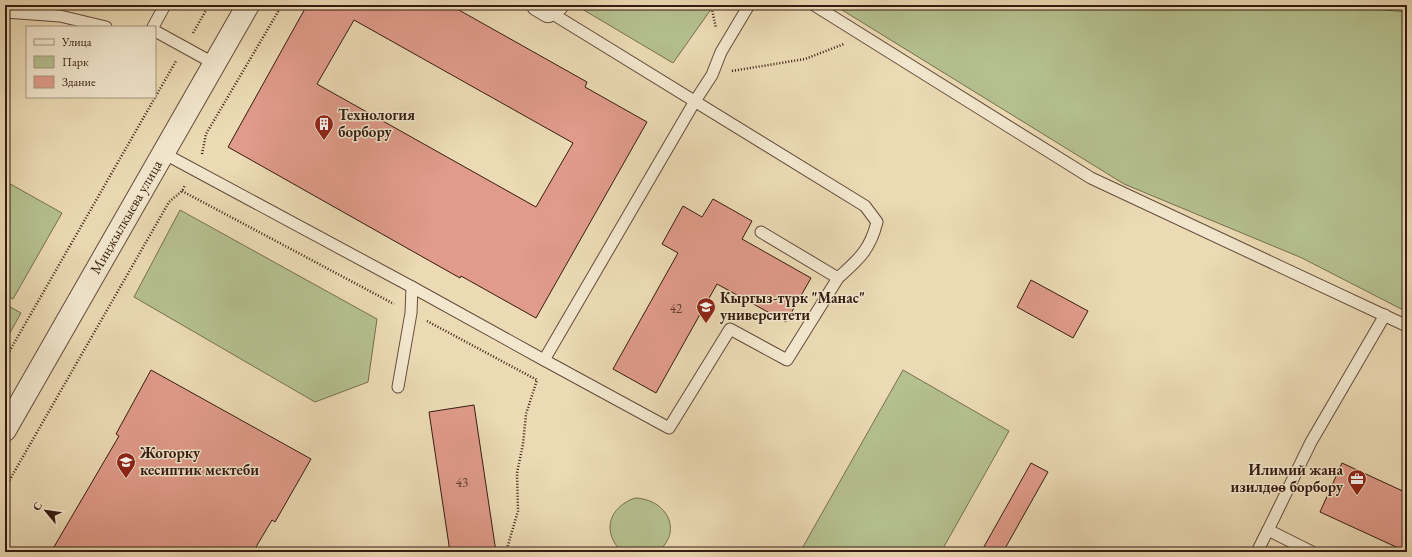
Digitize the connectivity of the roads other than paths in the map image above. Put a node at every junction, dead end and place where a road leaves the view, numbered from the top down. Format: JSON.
{"nodes":[{"id":1,"x":166,"y":5,"type":"edge"},
{"id":2,"x":248,"y":5,"type":"edge"},
{"id":3,"x":749,"y":5,"type":"edge"},
{"id":4,"x":814,"y":5,"type":"edge"},
{"id":5,"x":547,"y":7,"type":"edge"},
{"id":6,"x":5,"y":12,"type":"edge"},
{"id":7,"x":102,"y":26,"type":"edge"},
{"id":8,"x":154,"y":26,"type":"edge"},
{"id":9,"x":156,"y":32,"type":"edge"},
{"id":10,"x":215,"y":64,"type":"junction"},
{"id":11,"x":695,"y":101,"type":"junction"},
{"id":12,"x":164,"y":153,"type":"junction"},
{"id":13,"x":761,"y":232,"type":"dead end"},
{"id":14,"x":838,"y":278,"type":"junction"},
{"id":15,"x":412,"y":287,"type":"junction"},
{"id":16,"x":1385,"y":315,"type":"junction"},
{"id":17,"x":1407,"y":326,"type":"edge"},
{"id":18,"x":544,"y":360,"type":"junction"},
{"id":19,"x":398,"y":387,"type":"dead end"},
{"id":20,"x":5,"y":430,"type":"edge"},
{"id":21,"x":1268,"y":530,"type":"junction"},
{"id":22,"x":1257,"y":552,"type":"edge"},
{"id":23,"x":1312,"y":552,"type":"edge"}],
"edges":[{"from":1,"to":8,"type":"lane"},
{"from":2,"to":10,"type":"street","name":"Миңжылкыева улица"},
{"from":3,"to":11,"type":"lane"},
{"from":4,"to":16,"type":"lane"},
{"from":5,"to":11,"type":"lane"},
{"from":6,"to":7,"type":"lane"},
{"from":9,"to":10,"type":"lane"},
{"from":10,"to":12,"type":"street","name":"Миңжылкыева улица"},
{"from":11,"to":14,"type":"lane"},
{"from":11,"to":18,"type":"lane"},
{"from":12,"to":15,"type":"lane"},
{"from":12,"to":20,"type":"street","name":"Миңжылкыева улица"},
{"from":13,"to":14,"type":"lane"},
{"from":14,"to":18,"type":"lane"},
{"from":15,"to":18,"type":"lane"},
{"from":15,"to":19,"type":"lane"},
{"from":16,"to":17,"type":"lane"},
{"from":16,"to":21,"type":"lane"},
{"from":21,"to":22,"type":"lane"},
{"from":21,"to":23,"type":"lane"}]}
